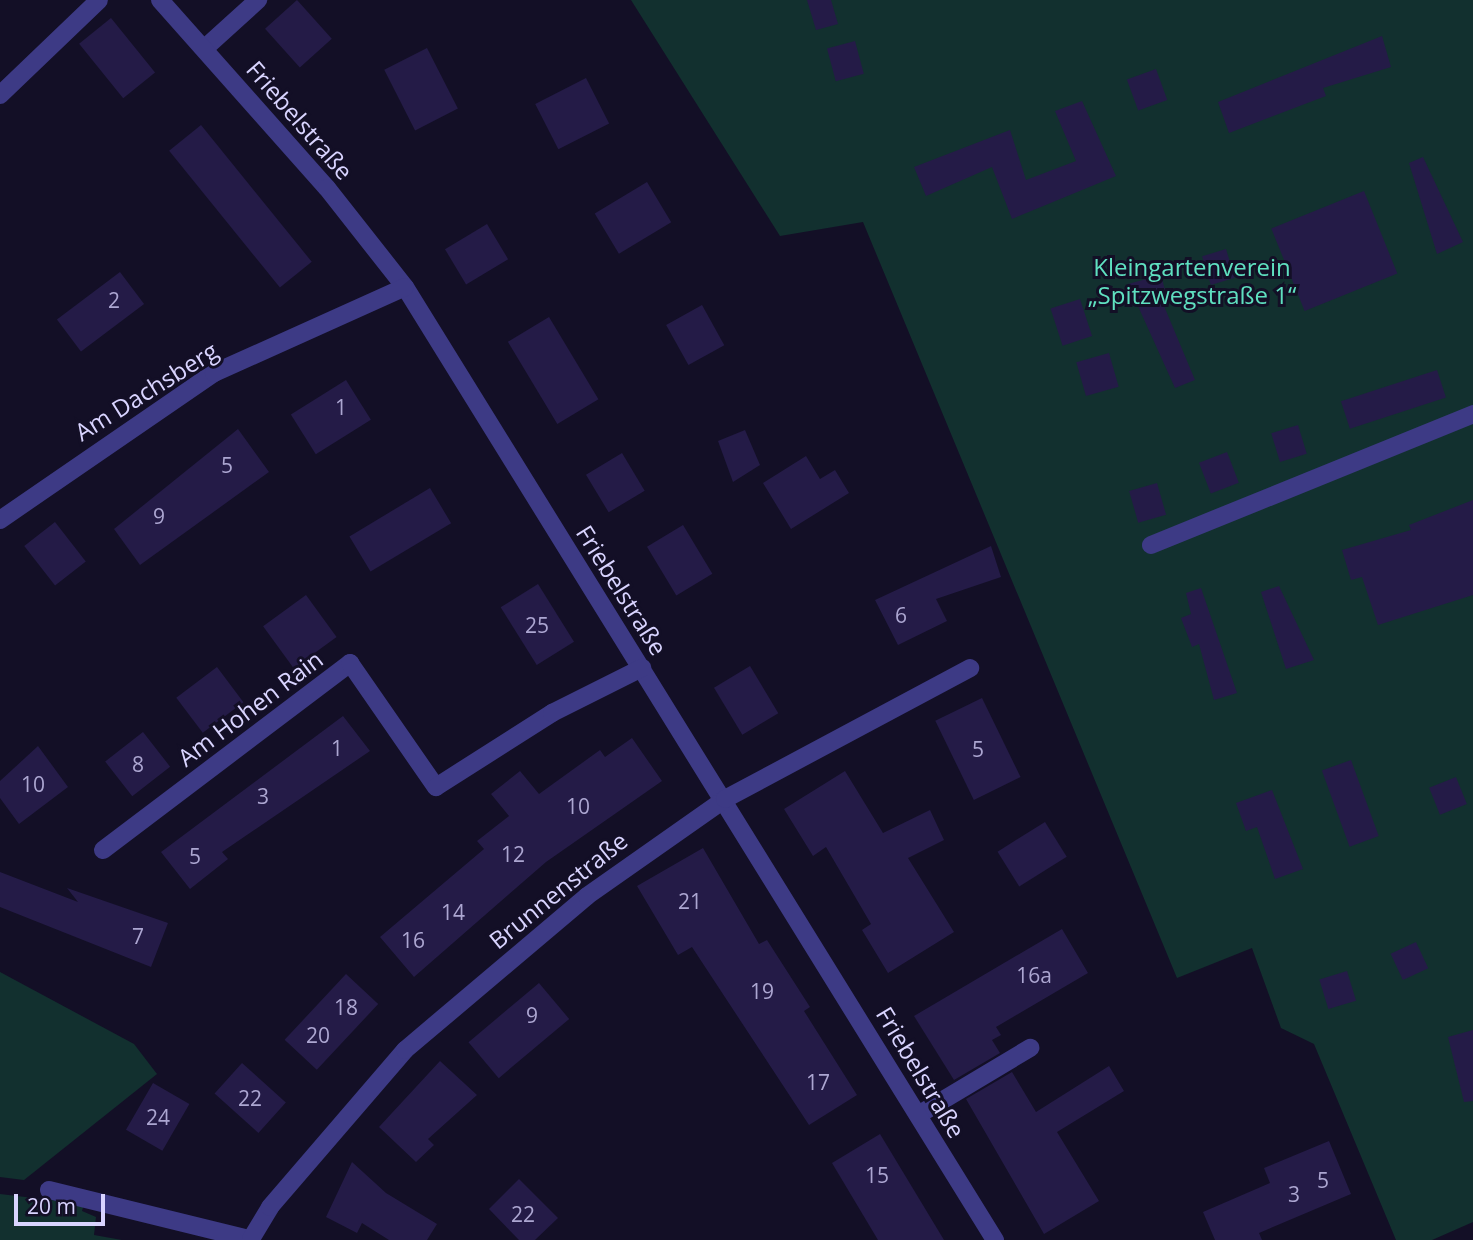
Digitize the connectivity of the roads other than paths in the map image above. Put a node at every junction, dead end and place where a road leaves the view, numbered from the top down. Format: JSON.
{"nodes":[{"id":1,"x":99,"y":0,"type":"edge"},
{"id":2,"x":160,"y":0,"type":"edge"},
{"id":3,"x":258,"y":0,"type":"edge"},
{"id":4,"x":205,"y":48,"type":"junction"},
{"id":5,"x":0,"y":94,"type":"edge"},
{"id":6,"x":405,"y":287,"type":"junction"},
{"id":7,"x":1473,"y":414,"type":"edge"},
{"id":8,"x":0,"y":520,"type":"edge"},
{"id":9,"x":1151,"y":545,"type":"dead end"},
{"id":10,"x":642,"y":668,"type":"junction"},
{"id":11,"x":970,"y":668,"type":"dead end"},
{"id":12,"x":725,"y":799,"type":"junction"},
{"id":13,"x":103,"y":850,"type":"dead end"},
{"id":14,"x":1030,"y":1048,"type":"dead end"},
{"id":15,"x":918,"y":1115,"type":"junction"},
{"id":16,"x":49,"y":1190,"type":"dead end"},
{"id":17,"x":251,"y":1240,"type":"edge"},
{"id":18,"x":995,"y":1240,"type":"edge"}],
"edges":[{"from":1,"to":5,"type":"street"},
{"from":2,"to":4,"type":"street","name":"Friebelstraße"},
{"from":3,"to":4,"type":"street"},
{"from":4,"to":6,"type":"street","name":"Friebelstraße"},
{"from":6,"to":8,"type":"street","name":"Am Dachsberg"},
{"from":6,"to":10,"type":"street","name":"Friebelstraße"},
{"from":7,"to":9,"type":"street"},
{"from":10,"to":12,"type":"street","name":"Friebelstraße"},
{"from":10,"to":13,"type":"street","name":"Am Hohen Rain"},
{"from":11,"to":12,"type":"street","name":"Brunnenstraße"},
{"from":12,"to":15,"type":"street","name":"Friebelstraße"},
{"from":12,"to":17,"type":"street","name":"Brunnenstraße"},
{"from":14,"to":15,"type":"street"},
{"from":15,"to":18,"type":"street","name":"Friebelstraße"},
{"from":16,"to":17,"type":"street"}]}
